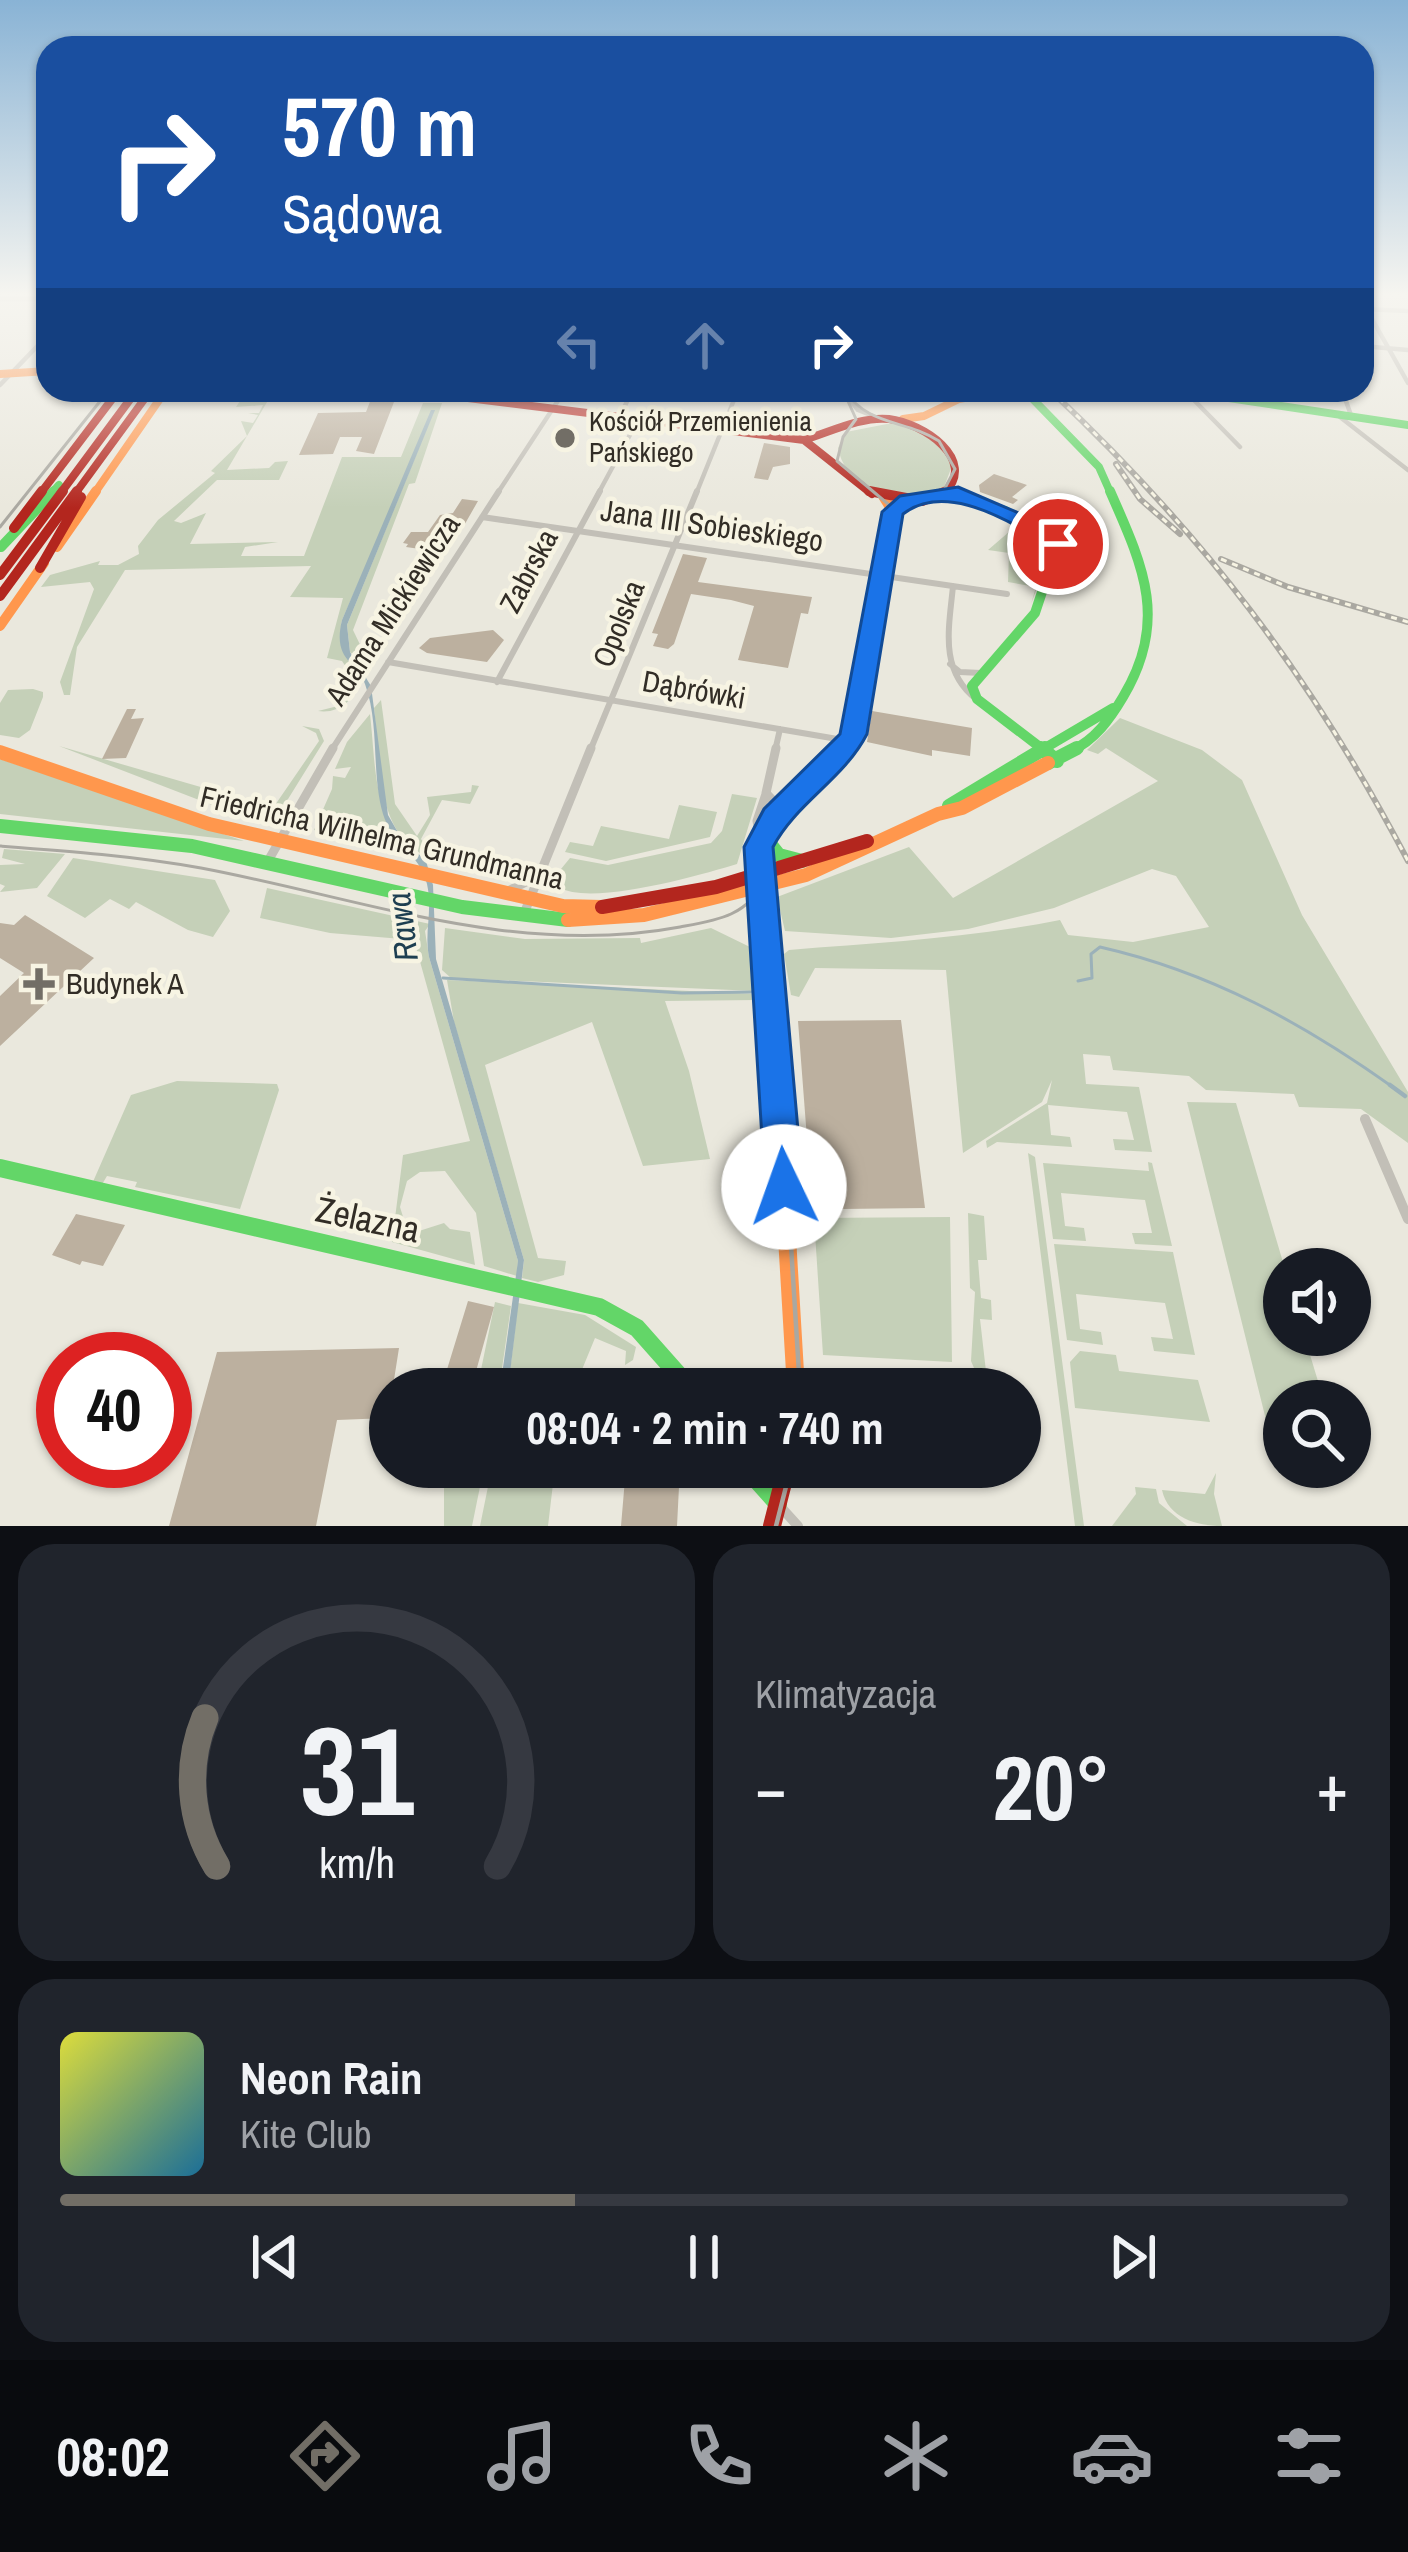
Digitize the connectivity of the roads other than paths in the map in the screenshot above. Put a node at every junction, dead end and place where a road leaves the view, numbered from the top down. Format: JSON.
{"nodes":[{"id":1,"x":9,"y":374,"type":"edge"},
{"id":2,"x":0,"y":385,"type":"edge"},
{"id":3,"x":110,"y":402,"type":"edge"},
{"id":4,"x":127,"y":402,"type":"edge"},
{"id":5,"x":142,"y":402,"type":"edge"},
{"id":6,"x":159,"y":402,"type":"edge"},
{"id":7,"x":517,"y":402,"type":"edge"},
{"id":8,"x":557,"y":402,"type":"edge"},
{"id":9,"x":627,"y":402,"type":"edge"},
{"id":10,"x":733,"y":402,"type":"edge"},
{"id":11,"x":848,"y":402,"type":"edge"},
{"id":12,"x":952,"y":402,"type":"edge"},
{"id":13,"x":1036,"y":402,"type":"edge"},
{"id":14,"x":1191,"y":402,"type":"edge"},
{"id":15,"x":1248,"y":402,"type":"edge"},
{"id":16,"x":1344,"y":402,"type":"edge"},
{"id":17,"x":552,"y":410,"type":"junction"},
{"id":18,"x":856,"y":416,"type":"junction"},
{"id":19,"x":619,"y":417,"type":"junction"},
{"id":20,"x":884,"y":418,"type":"junction"},
{"id":21,"x":1346,"y":418,"type":"junction"},
{"id":22,"x":638,"y":419,"type":"junction"},
{"id":23,"x":129,"y":420,"type":"junction"},
{"id":24,"x":1408,"y":425,"type":"edge"},
{"id":25,"x":722,"y":430,"type":"junction"},
{"id":26,"x":834,"y":436,"type":"junction"},
{"id":27,"x":804,"y":440,"type":"junction"},
{"id":28,"x":1240,"y":447,"type":"dead end"},
{"id":29,"x":830,"y":456,"type":"junction"},
{"id":30,"x":86,"y":460,"type":"junction"},
{"id":31,"x":1408,"y":470,"type":"edge"},
{"id":32,"x":946,"y":494,"type":"junction"},
{"id":33,"x":883,"y":496,"type":"junction"},
{"id":34,"x":907,"y":501,"type":"junction"},
{"id":35,"x":893,"y":512,"type":"junction"},
{"id":36,"x":482,"y":518,"type":"junction"},
{"id":37,"x":578,"y":532,"type":"junction"},
{"id":38,"x":676,"y":546,"type":"junction"},
{"id":39,"x":1,"y":548,"type":"edge"},
{"id":40,"x":40,"y":568,"type":"junction"},
{"id":41,"x":0,"y":575,"type":"edge"},
{"id":42,"x":882,"y":575,"type":"junction"},
{"id":43,"x":953,"y":586,"type":"junction"},
{"id":44,"x":1006,"y":594,"type":"dead end"},
{"id":45,"x":0,"y":596,"type":"edge"},
{"id":46,"x":0,"y":626,"type":"edge"},
{"id":47,"x":388,"y":662,"type":"junction"},
{"id":48,"x":950,"y":663,"type":"junction"},
{"id":49,"x":981,"y":673,"type":"junction"},
{"id":50,"x":496,"y":682,"type":"junction"},
{"id":51,"x":977,"y":699,"type":"junction"},
{"id":52,"x":614,"y":701,"type":"junction"},
{"id":53,"x":1113,"y":708,"type":"junction"},
{"id":54,"x":780,"y":729,"type":"junction"},
{"id":55,"x":1027,"y":736,"type":"junction"},
{"id":56,"x":1067,"y":738,"type":"junction"},
{"id":57,"x":850,"y":741,"type":"junction"},
{"id":58,"x":0,"y":752,"type":"edge"},
{"id":59,"x":1051,"y":756,"type":"junction"},
{"id":60,"x":766,"y":793,"type":"junction"},
{"id":61,"x":782,"y":809,"type":"junction"},
{"id":62,"x":0,"y":826,"type":"edge"},
{"id":63,"x":891,"y":834,"type":"junction"},
{"id":64,"x":761,"y":837,"type":"junction"},
{"id":65,"x":279,"y":842,"type":"junction"},
{"id":66,"x":268,"y":861,"type":"junction"},
{"id":67,"x":803,"y":862,"type":"junction"},
{"id":68,"x":759,"y":872,"type":"junction"},
{"id":69,"x":541,"y":874,"type":"junction"},
{"id":70,"x":760,"y":888,"type":"junction"},
{"id":71,"x":501,"y":892,"type":"junction"},
{"id":72,"x":530,"y":902,"type":"junction"},
{"id":73,"x":562,"y":906,"type":"junction"},
{"id":74,"x":522,"y":918,"type":"junction"},
{"id":75,"x":1365,"y":1119,"type":"dead end"},
{"id":76,"x":0,"y":1168,"type":"edge"},
{"id":77,"x":1408,"y":1219,"type":"edge"},
{"id":78,"x":673,"y":1368,"type":"edge"},
{"id":79,"x":795,"y":1368,"type":"edge"},
{"id":80,"x":764,"y":1488,"type":"edge"},
{"id":81,"x":782,"y":1488,"type":"edge"},
{"id":82,"x":778,"y":1504,"type":"junction"},
{"id":83,"x":772,"y":1526,"type":"edge"},
{"id":84,"x":798,"y":1526,"type":"edge"}],
"edges":[{"from":1,"to":2,"type":"street"},
{"from":3,"to":39,"type":"main road"},
{"from":4,"to":30,"type":"main road"},
{"from":5,"to":23,"type":"main road"},
{"from":6,"to":40,"type":"main road"},
{"from":7,"to":17,"type":"main road"},
{"from":8,"to":17,"type":"street","name":"Adama Mickiewicza"},
{"from":9,"to":19,"type":"street"},
{"from":10,"to":25,"type":"street","name":"Opolska"},
{"from":11,"to":18,"type":"street"},
{"from":12,"to":20,"type":"main road"},
{"from":13,"to":53,"type":"main road"},
{"from":14,"to":28,"type":"street"},
{"from":15,"to":21,"type":"main road"},
{"from":16,"to":21,"type":"street"},
{"from":17,"to":19,"type":"main road"},
{"from":17,"to":36,"type":"street","name":"Adama Mickiewicza"},
{"from":18,"to":20,"type":"main road"},
{"from":18,"to":26,"type":"main road"},
{"from":19,"to":22,"type":"main road"},
{"from":20,"to":32,"type":"main road"},
{"from":21,"to":24,"type":"main road"},
{"from":21,"to":31,"type":"street"},
{"from":22,"to":25,"type":"main road"},
{"from":22,"to":37,"type":"street","name":"Zabrska"},
{"from":23,"to":40,"type":"main road"},
{"from":23,"to":45,"type":"main road"},
{"from":25,"to":27,"type":"main road"},
{"from":25,"to":38,"type":"street","name":"Opolska"},
{"from":26,"to":27,"type":"main road"},
{"from":26,"to":29,"type":"main road"},
{"from":27,"to":29,"type":"main road"},
{"from":29,"to":33,"type":"main road"},
{"from":30,"to":39,"type":"main road"},
{"from":30,"to":41,"type":"main road"},
{"from":32,"to":34,"type":"main road"},
{"from":32,"to":49,"type":"main road"},
{"from":33,"to":34,"type":"main road"},
{"from":33,"to":35,"type":"main road"},
{"from":34,"to":35,"type":"main road"},
{"from":35,"to":42,"type":"main road"},
{"from":36,"to":37,"type":"street","name":"Jana III Sobieskiego"},
{"from":36,"to":47,"type":"street","name":"Adama Mickiewicza"},
{"from":37,"to":38,"type":"street","name":"Jana III Sobieskiego"},
{"from":37,"to":50,"type":"street","name":"Zabrska"},
{"from":38,"to":42,"type":"street","name":"Jana III Sobieskiego"},
{"from":38,"to":52,"type":"street","name":"Opolska"},
{"from":40,"to":46,"type":"main road"},
{"from":42,"to":43,"type":"street","name":"Jana III Sobieskiego"},
{"from":42,"to":57,"type":"main road"},
{"from":43,"to":44,"type":"street","name":"Jana III Sobieskiego"},
{"from":43,"to":48,"type":"street"},
{"from":47,"to":50,"type":"street","name":"Dąbrówki"},
{"from":47,"to":65,"type":"street","name":"Adama Mickiewicza"},
{"from":48,"to":49,"type":"street"},
{"from":48,"to":51,"type":"street"},
{"from":49,"to":51,"type":"main road"},
{"from":50,"to":52,"type":"street","name":"Dąbrówki"},
{"from":51,"to":55,"type":"main road"},
{"from":52,"to":54,"type":"street","name":"Dąbrówki"},
{"from":52,"to":69,"type":"street","name":"Opolska"},
{"from":53,"to":56,"type":"main road"},
{"from":53,"to":59,"type":"main road"},
{"from":54,"to":57,"type":"street","name":"Dąbrówki"},
{"from":54,"to":60,"type":"street"},
{"from":55,"to":56,"type":"main road"},
{"from":55,"to":59,"type":"main road"},
{"from":56,"to":59,"type":"main road"},
{"from":57,"to":61,"type":"main road"},
{"from":58,"to":65,"type":"main road","name":"Friedricha Wilhelma Grundmanna"},
{"from":59,"to":63,"type":"main road"},
{"from":60,"to":61,"type":"street"},
{"from":60,"to":64,"type":"street"},
{"from":61,"to":64,"type":"main road"},
{"from":62,"to":66,"type":"main road","name":"Friedricha Wilhelma Grundmanna"},
{"from":63,"to":67,"type":"main road","name":"Friedricha Wilhelma Grundmanna"},
{"from":63,"to":70,"type":"main road","name":"Friedricha Wilhelma Grundmanna"},
{"from":64,"to":67,"type":"main road"},
{"from":64,"to":68,"type":"main road"},
{"from":65,"to":66,"type":"street","name":"Adama Mickiewicza"},
{"from":65,"to":71,"type":"main road","name":"Friedricha Wilhelma Grundmanna"},
{"from":66,"to":74,"type":"main road","name":"Friedricha Wilhelma Grundmanna"},
{"from":67,"to":68,"type":"main road","name":"Friedricha Wilhelma Grundmanna"},
{"from":68,"to":70,"type":"main road"},
{"from":68,"to":73,"type":"main road","name":"Friedricha Wilhelma Grundmanna"},
{"from":69,"to":71,"type":"street"},
{"from":69,"to":72,"type":"street","name":"Opolska"},
{"from":69,"to":73,"type":"street"},
{"from":70,"to":74,"type":"main road","name":"Friedricha Wilhelma Grundmanna"},
{"from":70,"to":79,"type":"main road"},
{"from":71,"to":72,"type":"main road","name":"Friedricha Wilhelma Grundmanna"},
{"from":72,"to":73,"type":"main road","name":"Friedricha Wilhelma Grundmanna"},
{"from":72,"to":74,"type":"street","name":"Opolska"},
{"from":75,"to":77,"type":"street"},
{"from":76,"to":78,"type":"main road","name":"Żelazna"},
{"from":80,"to":82,"type":"main road"},
{"from":81,"to":82,"type":"main road"},
{"from":82,"to":83,"type":"main road"},
{"from":82,"to":84,"type":"street"}]}
